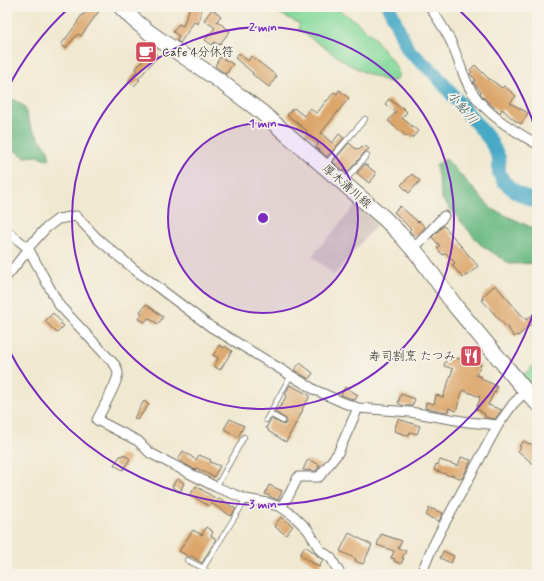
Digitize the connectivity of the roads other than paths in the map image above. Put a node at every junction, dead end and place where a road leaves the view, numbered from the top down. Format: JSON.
{"nodes":[{"id":1,"x":121,"y":7,"type":"edge"},
{"id":2,"x":430,"y":7,"type":"edge"},
{"id":3,"x":365,"y":119,"type":"dead end"},
{"id":4,"x":537,"y":144,"type":"edge"},
{"id":5,"x":367,"y":155,"type":"dead end"},
{"id":6,"x":324,"y":166,"type":"junction"},
{"id":7,"x":343,"y":183,"type":"junction"},
{"id":8,"x":444,"y":216,"type":"dead end"},
{"id":9,"x":7,"y":232,"type":"edge"},
{"id":10,"x":411,"y":247,"type":"junction"},
{"id":11,"x":28,"y":249,"type":"junction"},
{"id":12,"x":7,"y":276,"type":"edge"},
{"id":13,"x":291,"y":375,"type":"junction"},
{"id":14,"x":532,"y":389,"type":"edge"},
{"id":15,"x":537,"y":403,"type":"edge"},
{"id":16,"x":358,"y":408,"type":"junction"},
{"id":17,"x":270,"y":414,"type":"junction"},
{"id":18,"x":266,"y":420,"type":"dead end"},
{"id":19,"x":283,"y":421,"type":"dead end"},
{"id":20,"x":498,"y":425,"type":"junction"},
{"id":21,"x":244,"y":437,"type":"dead end"},
{"id":22,"x":216,"y":487,"type":"junction"},
{"id":23,"x":246,"y":499,"type":"junction"},
{"id":24,"x":281,"y":507,"type":"junction"},
{"id":25,"x":186,"y":560,"type":"dead end"},
{"id":26,"x":203,"y":568,"type":"junction"},
{"id":27,"x":210,"y":574,"type":"edge"},
{"id":28,"x":340,"y":574,"type":"edge"},
{"id":29,"x":421,"y":574,"type":"edge"}],
"edges":[{"from":1,"to":6,"type":"main road","name":"厚木清川線"},
{"from":2,"to":4,"type":"street"},
{"from":3,"to":6,"type":"lane"},
{"from":5,"to":7,"type":"lane"},
{"from":6,"to":7,"type":"main road","name":"厚木清川線"},
{"from":7,"to":10,"type":"main road","name":"厚木清川線"},
{"from":8,"to":10,"type":"street"},
{"from":9,"to":11,"type":"street"},
{"from":10,"to":14,"type":"main road","name":"厚木清川線"},
{"from":11,"to":12,"type":"street"},
{"from":11,"to":13,"type":"street"},
{"from":11,"to":22,"type":"street"},
{"from":13,"to":16,"type":"street"},
{"from":13,"to":17,"type":"lane"},
{"from":14,"to":15,"type":"main road","name":"厚木清川線"},
{"from":14,"to":20,"type":"street"},
{"from":16,"to":20,"type":"street"},
{"from":16,"to":24,"type":"street"},
{"from":17,"to":18,"type":"lane"},
{"from":17,"to":19,"type":"lane"},
{"from":20,"to":29,"type":"street"},
{"from":21,"to":22,"type":"lane"},
{"from":22,"to":23,"type":"street"},
{"from":23,"to":24,"type":"street"},
{"from":23,"to":26,"type":"lane"},
{"from":24,"to":28,"type":"street"},
{"from":25,"to":26,"type":"lane"},
{"from":26,"to":27,"type":"lane"}]}
